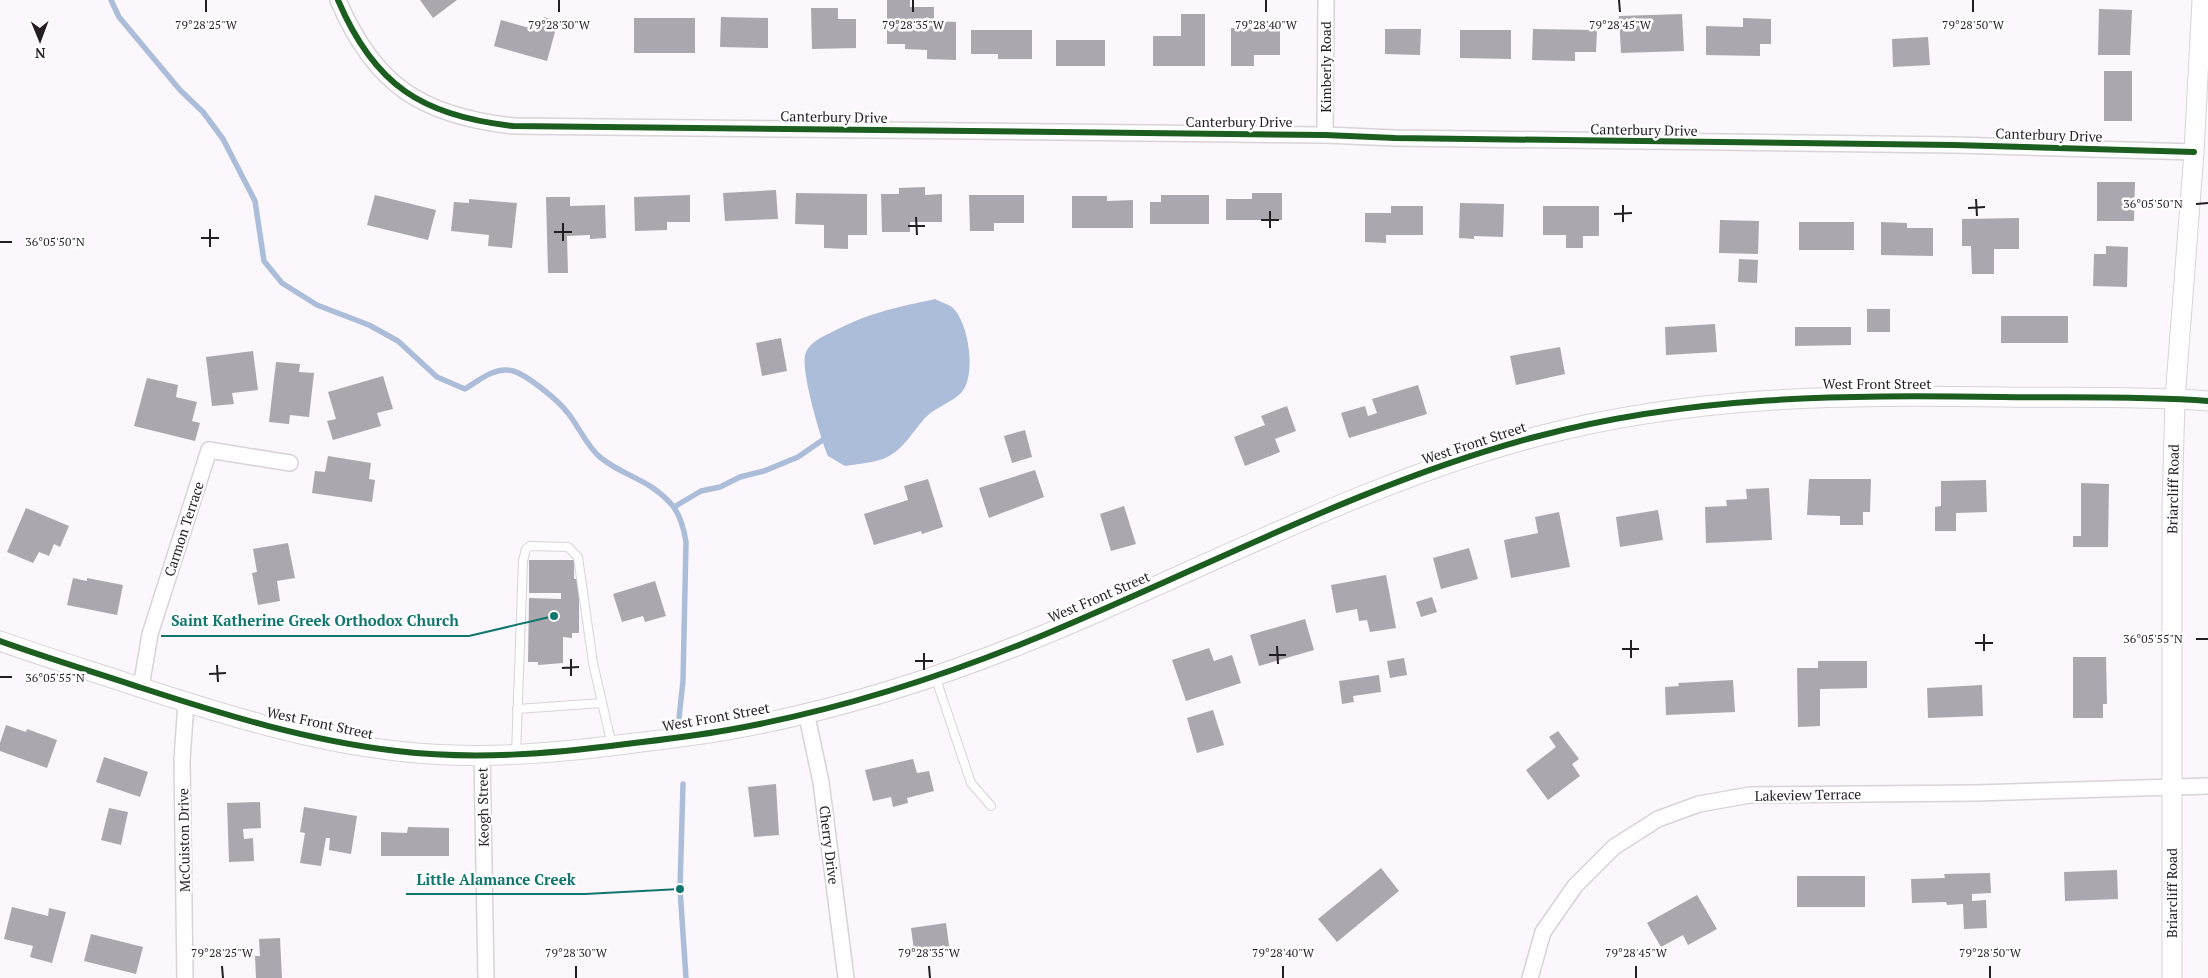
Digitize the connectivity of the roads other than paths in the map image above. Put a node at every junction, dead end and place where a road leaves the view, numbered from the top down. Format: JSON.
{"nodes":[{"id":1,"x":338,"y":0,"type":"edge"},
{"id":2,"x":1326,"y":0,"type":"edge"},
{"id":3,"x":2202,"y":0,"type":"edge"},
{"id":4,"x":1325,"y":135,"type":"junction"},
{"id":5,"x":2194,"y":152,"type":"junction"},
{"id":6,"x":2175,"y":398,"type":"junction"},
{"id":7,"x":2208,"y":401,"type":"edge"},
{"id":8,"x":290,"y":463,"type":"dead end"},
{"id":9,"x":0,"y":641,"type":"edge"},
{"id":10,"x":935,"y":676,"type":"junction"},
{"id":11,"x":141,"y":687,"type":"junction"},
{"id":12,"x":186,"y":702,"type":"junction"},
{"id":13,"x":602,"y":703,"type":"junction"},
{"id":14,"x":518,"y":709,"type":"junction"},
{"id":15,"x":806,"y":712,"type":"junction"},
{"id":16,"x":612,"y":746,"type":"junction"},
{"id":17,"x":516,"y":755,"type":"junction"},
{"id":18,"x":482,"y":756,"type":"junction"},
{"id":19,"x":2171,"y":786,"type":"junction"},
{"id":20,"x":2208,"y":786,"type":"edge"},
{"id":21,"x":991,"y":806,"type":"dead end"},
{"id":22,"x":185,"y":978,"type":"edge"},
{"id":23,"x":486,"y":978,"type":"edge"},
{"id":24,"x":846,"y":978,"type":"edge"},
{"id":25,"x":1530,"y":978,"type":"edge"},
{"id":26,"x":2172,"y":978,"type":"edge"}],
"edges":[{"from":1,"to":4,"type":"street","name":"Canterbury Drive"},
{"from":2,"to":4,"type":"street","name":"Kimberly Road"},
{"from":3,"to":5,"type":"street","name":"Briarcliff Road"},
{"from":4,"to":5,"type":"street","name":"Canterbury Drive"},
{"from":5,"to":6,"type":"street","name":"Briarcliff Road"},
{"from":6,"to":7,"type":"street","name":"West Front Street"},
{"from":6,"to":10,"type":"street","name":"West Front Street"},
{"from":6,"to":19,"type":"street","name":"Briarcliff Road"},
{"from":8,"to":11,"type":"street","name":"Carmon Terrace"},
{"from":9,"to":11,"type":"street","name":"West Front Street"},
{"from":10,"to":15,"type":"street","name":"West Front Street"},
{"from":10,"to":21,"type":"lane"},
{"from":11,"to":12,"type":"street","name":"West Front Street"},
{"from":12,"to":18,"type":"street","name":"West Front Street"},
{"from":12,"to":22,"type":"street","name":"McCuiston Drive"},
{"from":13,"to":14,"type":"lane"},
{"from":13,"to":14,"type":"lane"},
{"from":13,"to":16,"type":"lane"},
{"from":14,"to":17,"type":"lane"},
{"from":15,"to":16,"type":"street","name":"West Front Street"},
{"from":15,"to":24,"type":"street","name":"Cherry Drive"},
{"from":16,"to":17,"type":"street","name":"West Front Street"},
{"from":17,"to":18,"type":"street","name":"West Front Street"},
{"from":18,"to":23,"type":"street","name":"Keogh Street"},
{"from":19,"to":20,"type":"street","name":"Lakeview Terrace"},
{"from":19,"to":25,"type":"street","name":"Lakeview Terrace"},
{"from":19,"to":26,"type":"street","name":"Briarcliff Road"}]}
